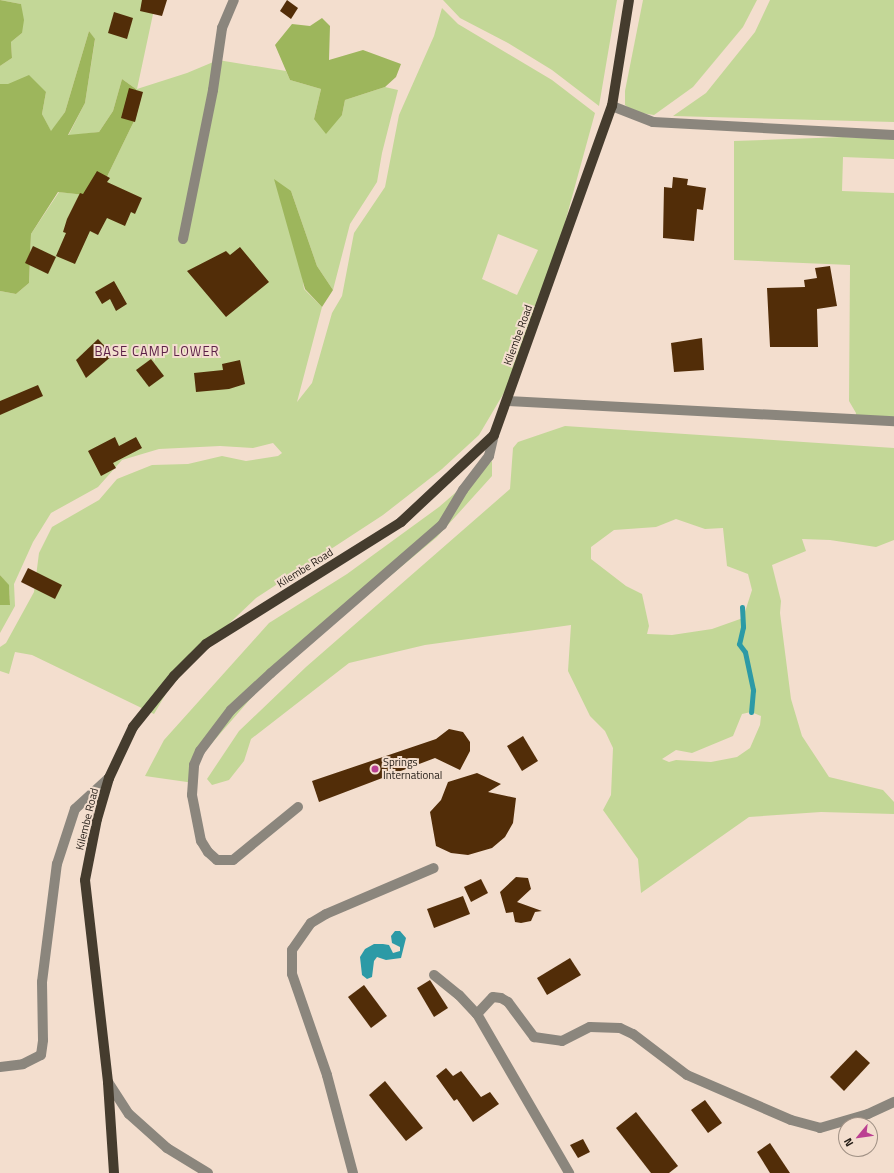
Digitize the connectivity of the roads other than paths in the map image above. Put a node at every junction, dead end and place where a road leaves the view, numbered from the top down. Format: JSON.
{"nodes":[{"id":1,"x":234,"y":0,"type":"edge"},
{"id":2,"x":629,"y":0,"type":"edge"},
{"id":3,"x":612,"y":106,"type":"junction"},
{"id":4,"x":894,"y":135,"type":"edge"},
{"id":5,"x":182,"y":239,"type":"dead end"},
{"id":6,"x":507,"y":402,"type":"junction"},
{"id":7,"x":894,"y":421,"type":"edge"},
{"id":8,"x":494,"y":435,"type":"junction"},
{"id":9,"x":109,"y":778,"type":"junction"},
{"id":10,"x":298,"y":807,"type":"dead end"},
{"id":11,"x":434,"y":868,"type":"dead end"},
{"id":12,"x":434,"y":975,"type":"dead end"},
{"id":13,"x":477,"y":1014,"type":"junction"},
{"id":14,"x":0,"y":1067,"type":"edge"},
{"id":15,"x":108,"y":1082,"type":"junction"},
{"id":16,"x":894,"y":1102,"type":"edge"},
{"id":17,"x":114,"y":1173,"type":"edge"},
{"id":18,"x":208,"y":1173,"type":"edge"},
{"id":19,"x":353,"y":1173,"type":"edge"},
{"id":20,"x":569,"y":1173,"type":"edge"}],
"edges":[{"from":1,"to":5,"type":"street"},
{"from":2,"to":3,"type":"main road","name":"Kilembe Road"},
{"from":3,"to":4,"type":"street"},
{"from":3,"to":6,"type":"main road","name":"Kilembe Road"},
{"from":6,"to":7,"type":"street"},
{"from":6,"to":8,"type":"main road","name":"Kilembe Road"},
{"from":8,"to":9,"type":"main road","name":"Kilembe Road"},
{"from":8,"to":10,"type":"street"},
{"from":9,"to":14,"type":"street"},
{"from":9,"to":15,"type":"main road","name":"Kilembe Road"},
{"from":11,"to":19,"type":"street"},
{"from":12,"to":13,"type":"street"},
{"from":13,"to":16,"type":"street"},
{"from":13,"to":20,"type":"street"},
{"from":15,"to":17,"type":"main road","name":"Kilembe Road"},
{"from":15,"to":18,"type":"street"}]}
